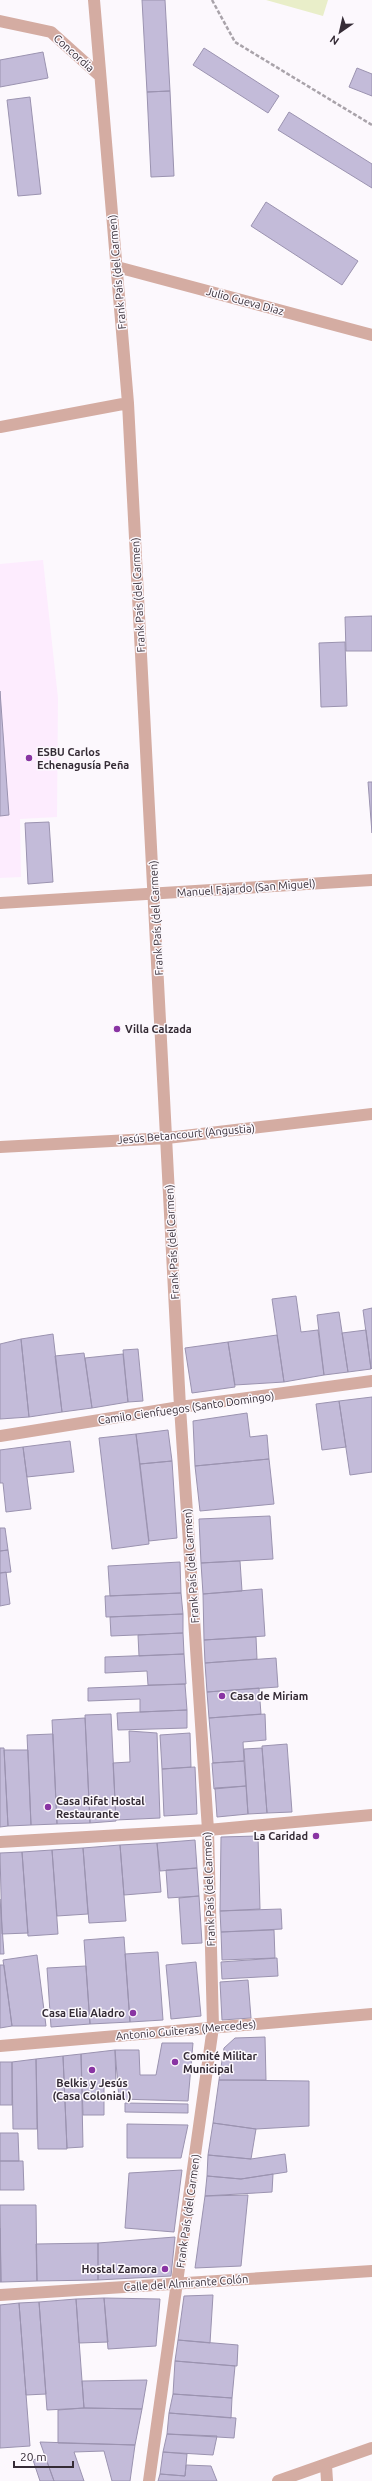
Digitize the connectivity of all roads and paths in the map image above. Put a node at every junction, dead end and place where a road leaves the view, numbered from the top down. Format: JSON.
{"nodes":[{"id":1,"x":94,"y":0,"type":"edge"},
{"id":2,"x":212,"y":0,"type":"edge"},
{"id":3,"x":0,"y":21,"type":"edge"},
{"id":4,"x":100,"y":76,"type":"junction"},
{"id":5,"x":372,"y":125,"type":"edge"},
{"id":6,"x":117,"y":267,"type":"junction"},
{"id":7,"x":372,"y":335,"type":"edge"},
{"id":8,"x":128,"y":402,"type":"junction"},
{"id":9,"x":0,"y":427,"type":"edge"},
{"id":10,"x":372,"y":880,"type":"edge"},
{"id":11,"x":155,"y":894,"type":"junction"},
{"id":12,"x":0,"y":903,"type":"edge"},
{"id":13,"x":372,"y":1114,"type":"edge"},
{"id":14,"x":167,"y":1138,"type":"junction"},
{"id":15,"x":0,"y":1147,"type":"edge"},
{"id":16,"x":372,"y":1381,"type":"edge"},
{"id":17,"x":180,"y":1408,"type":"junction"},
{"id":18,"x":0,"y":1436,"type":"edge"},
{"id":19,"x":372,"y":1815,"type":"edge"},
{"id":20,"x":208,"y":1830,"type":"junction"},
{"id":21,"x":0,"y":1842,"type":"edge"},
{"id":22,"x":372,"y":2014,"type":"edge"},
{"id":23,"x":213,"y":2027,"type":"junction"},
{"id":24,"x":0,"y":2046,"type":"edge"},
{"id":25,"x":372,"y":2271,"type":"edge"},
{"id":26,"x":178,"y":2284,"type":"junction"},
{"id":27,"x":0,"y":2295,"type":"edge"},
{"id":28,"x":372,"y":2448,"type":"edge"},
{"id":29,"x":326,"y":2465,"type":"junction"},
{"id":30,"x":149,"y":2481,"type":"edge"},
{"id":31,"x":278,"y":2481,"type":"edge"},
{"id":32,"x":327,"y":2481,"type":"edge"}],
"edges":[{"from":1,"to":4,"type":"street","name":"Frank País (del Carmen)"},
{"from":2,"to":5,"type":"path"},
{"from":3,"to":4,"type":"street","name":"Concordia"},
{"from":4,"to":6,"type":"street","name":"Frank País (del Carmen)"},
{"from":6,"to":7,"type":"street","name":"Julio Cueva Diaz"},
{"from":6,"to":8,"type":"street","name":"Frank País (del Carmen)"},
{"from":8,"to":9,"type":"street"},
{"from":8,"to":11,"type":"street","name":"Frank País (del Carmen)"},
{"from":10,"to":11,"type":"street","name":"Manuel Fajardo (San Miguel)"},
{"from":11,"to":12,"type":"street","name":"Manuel Fajardo (San Miguel)"},
{"from":11,"to":14,"type":"street","name":"Frank País (del Carmen)"},
{"from":13,"to":14,"type":"street","name":"Jesús Betancourt (Angustia)"},
{"from":14,"to":15,"type":"street","name":"Jesús Betancourt (Angustia)"},
{"from":14,"to":17,"type":"street","name":"Frank País (del Carmen)"},
{"from":16,"to":17,"type":"street","name":"Camilo Cienfuegos (Santo Domingo)"},
{"from":17,"to":18,"type":"street","name":"Camilo Cienfuegos (Santo Domingo)"},
{"from":17,"to":20,"type":"street","name":"Frank País (del Carmen)"},
{"from":19,"to":20,"type":"street"},
{"from":20,"to":21,"type":"street"},
{"from":20,"to":23,"type":"street","name":"Frank País (del Carmen)"},
{"from":22,"to":23,"type":"street","name":"Antonio Guiteras (Mercedes)"},
{"from":23,"to":24,"type":"street","name":"Antonio Guiteras (Mercedes)"},
{"from":23,"to":26,"type":"street","name":"Frank País (del Carmen)"},
{"from":25,"to":26,"type":"street","name":"Calle del Almirante Colón"},
{"from":26,"to":27,"type":"street","name":"Calle del Almirante Colón"},
{"from":26,"to":30,"type":"street","name":"Frank País (del Carmen)"},
{"from":28,"to":29,"type":"street"},
{"from":29,"to":31,"type":"street"},
{"from":29,"to":32,"type":"street"}]}
